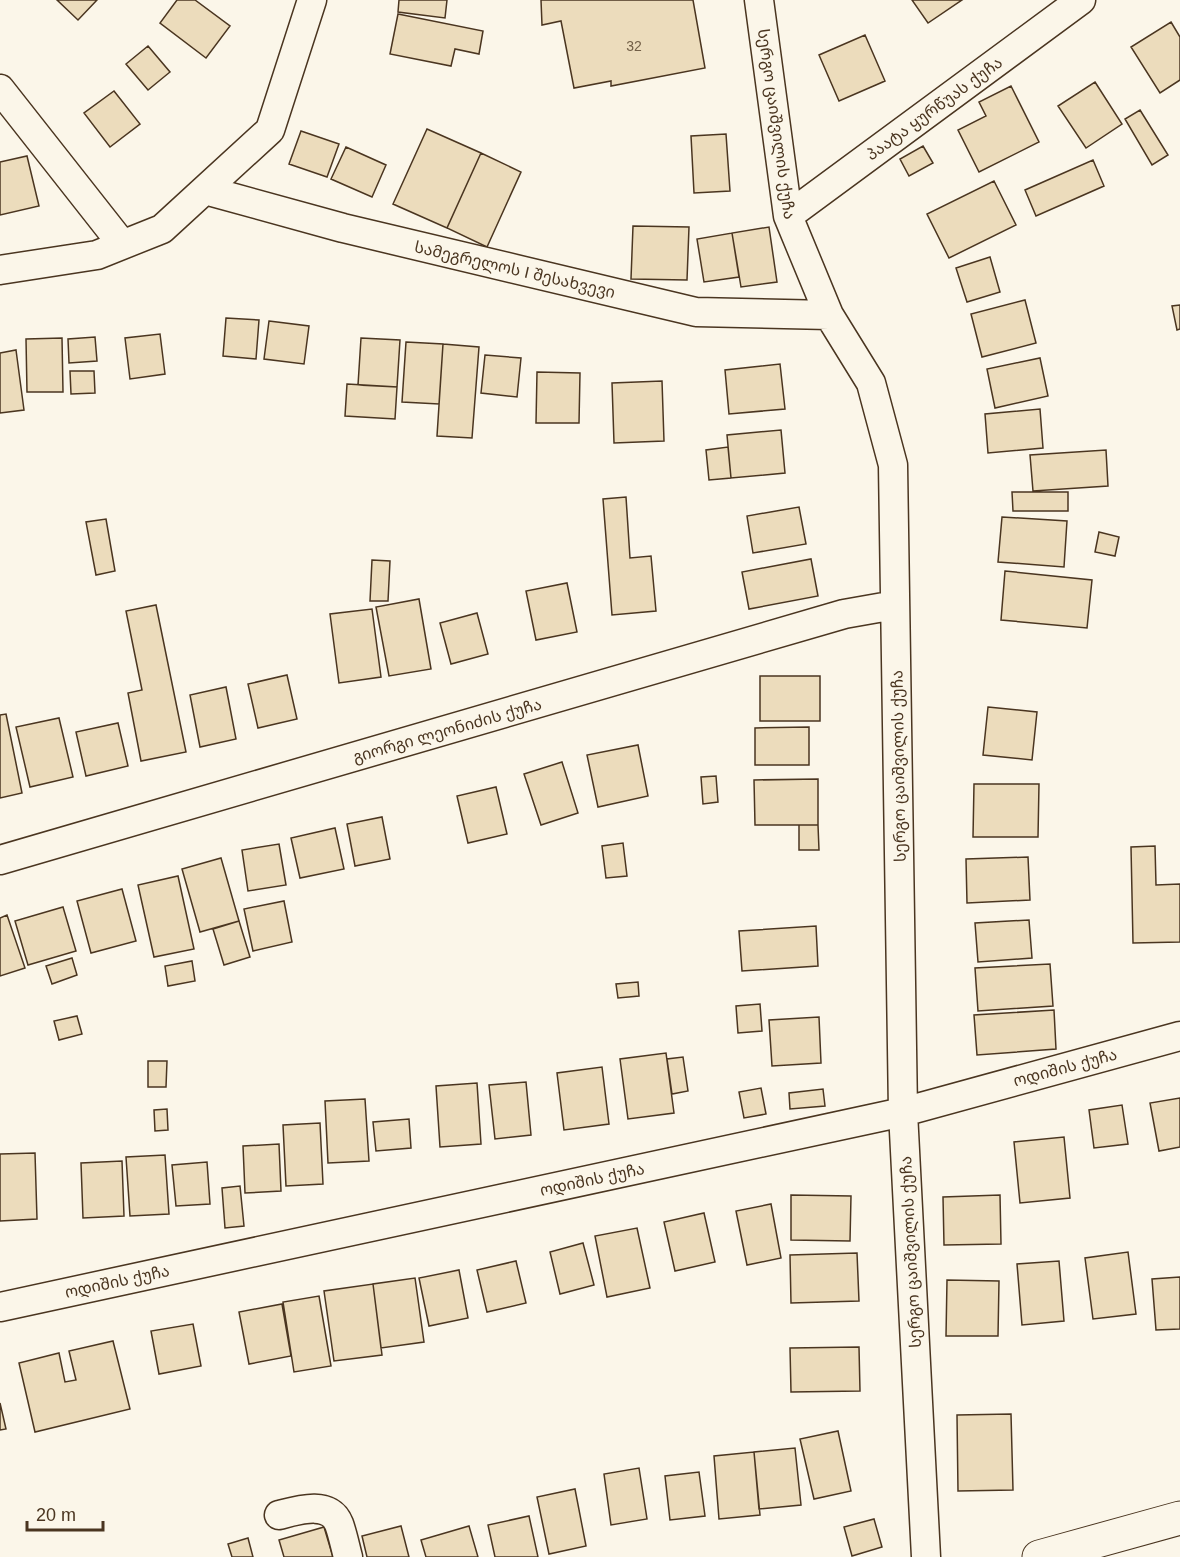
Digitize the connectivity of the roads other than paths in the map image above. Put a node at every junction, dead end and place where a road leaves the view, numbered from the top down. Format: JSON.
{"nodes":[{"id":1,"x":312,"y":0,"type":"edge"},
{"id":2,"x":759,"y":0,"type":"edge"},
{"id":3,"x":1081,"y":0,"type":"edge"},
{"id":4,"x":0,"y":89,"type":"edge"},
{"id":5,"x":205,"y":190,"type":"junction"},
{"id":6,"x":788,"y":216,"type":"junction"},
{"id":7,"x":122,"y":244,"type":"junction"},
{"id":8,"x":0,"y":270,"type":"edge"},
{"id":9,"x":829,"y":315,"type":"junction"},
{"id":10,"x":895,"y":605,"type":"junction"},
{"id":11,"x":0,"y":860,"type":"edge"},
{"id":12,"x":1180,"y":1036,"type":"edge"},
{"id":13,"x":903,"y":1112,"type":"junction"},
{"id":14,"x":0,"y":1306,"type":"edge"},
{"id":15,"x":279,"y":1515,"type":"dead end"},
{"id":16,"x":1180,"y":1518,"type":"edge"},
{"id":17,"x":348,"y":1557,"type":"edge"},
{"id":18,"x":926,"y":1557,"type":"edge"},
{"id":19,"x":1039,"y":1557,"type":"edge"}],
"edges":[{"from":1,"to":5,"type":"street"},
{"from":2,"to":6,"type":"street","name":"სერგო ცაიშვილის ქუჩა"},
{"from":3,"to":6,"type":"street","name":"პაატა ყურწუას ქუჩა"},
{"from":4,"to":7,"type":"street"},
{"from":5,"to":7,"type":"street"},
{"from":5,"to":9,"type":"street","name":"სამეგრელოს I შესახვევი"},
{"from":6,"to":9,"type":"street","name":"სერგო ცაიშვილის ქუჩა"},
{"from":7,"to":8,"type":"street"},
{"from":9,"to":10,"type":"street","name":"სერგო ცაიშვილის ქუჩა"},
{"from":10,"to":11,"type":"street","name":"გიორგი ლეონიძის ქუჩა"},
{"from":10,"to":13,"type":"street","name":"სერგო ცაიშვილის ქუჩა"},
{"from":12,"to":13,"type":"street","name":"ოდიშის ქუჩა"},
{"from":13,"to":14,"type":"street","name":"ოდიშის ქუჩა"},
{"from":13,"to":18,"type":"street","name":"სერგო ცაიშვილის ქუჩა"},
{"from":15,"to":17,"type":"street"},
{"from":16,"to":19,"type":"main road"}]}
